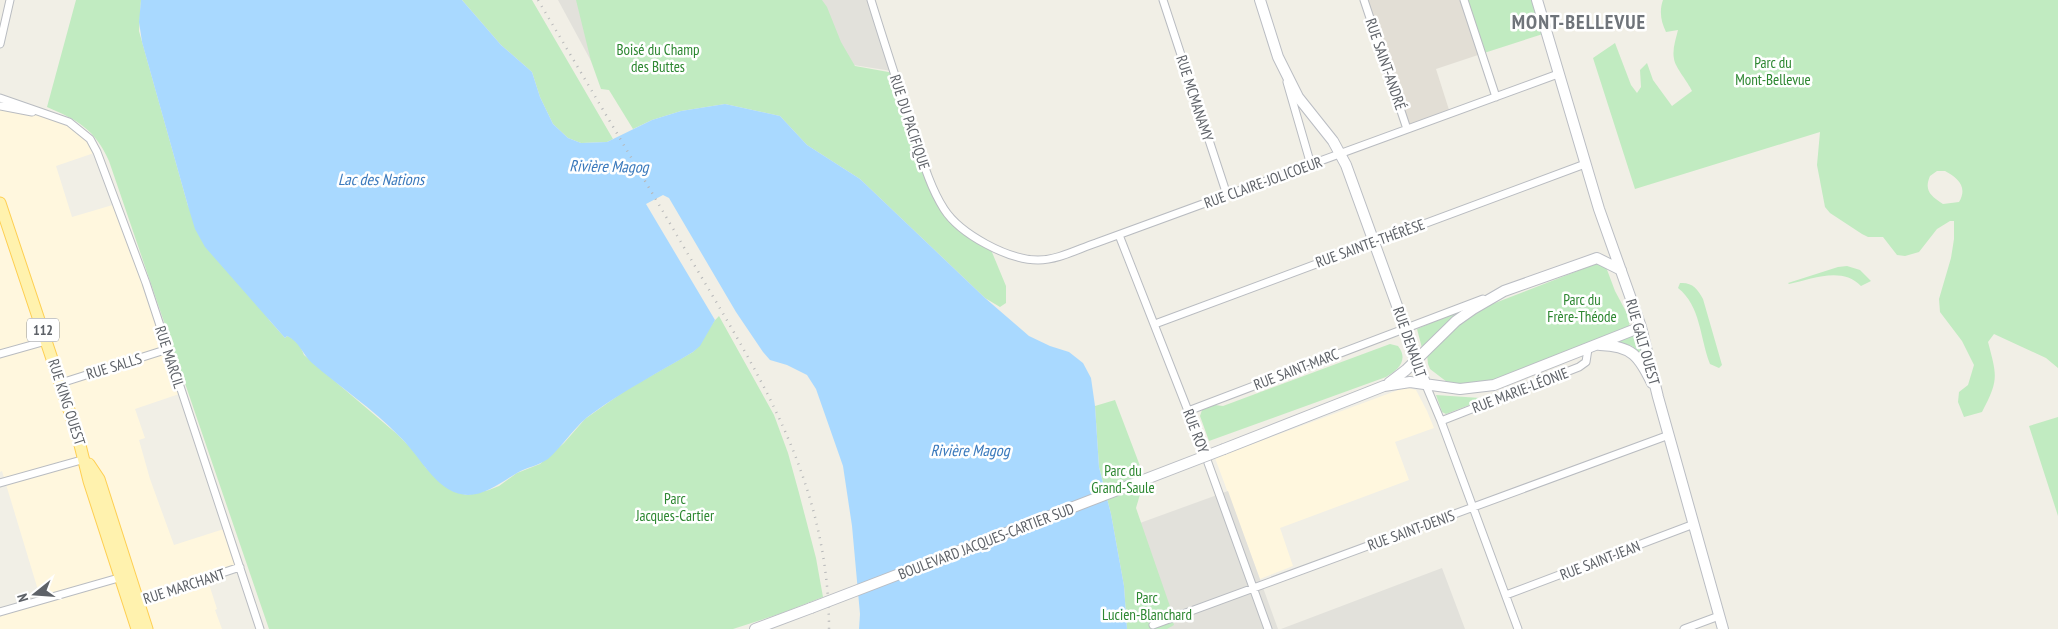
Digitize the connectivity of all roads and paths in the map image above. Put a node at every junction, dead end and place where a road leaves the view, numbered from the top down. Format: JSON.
{"nodes":[{"id":1,"x":10,"y":0,"type":"edge"},
{"id":2,"x":871,"y":0,"type":"edge"},
{"id":3,"x":1163,"y":0,"type":"edge"},
{"id":4,"x":1260,"y":0,"type":"edge"},
{"id":5,"x":1364,"y":0,"type":"edge"},
{"id":6,"x":1464,"y":0,"type":"edge"},
{"id":7,"x":1537,"y":0,"type":"edge"},
{"id":8,"x":0,"y":44,"type":"edge"},
{"id":9,"x":1282,"y":65,"type":"junction"},
{"id":10,"x":1558,"y":74,"type":"junction"},
{"id":11,"x":1496,"y":97,"type":"junction"},
{"id":12,"x":0,"y":98,"type":"edge"},
{"id":13,"x":0,"y":106,"type":"edge"},
{"id":14,"x":44,"y":114,"type":"junction"},
{"id":15,"x":1407,"y":129,"type":"junction"},
{"id":16,"x":1340,"y":154,"type":"junction"},
{"id":17,"x":1585,"y":164,"type":"junction"},
{"id":18,"x":1310,"y":165,"type":"junction"},
{"id":19,"x":1227,"y":195,"type":"junction"},
{"id":20,"x":0,"y":203,"type":"edge"},
{"id":21,"x":968,"y":233,"type":"joint"},
{"id":22,"x":1119,"y":235,"type":"junction"},
{"id":23,"x":1374,"y":241,"type":"junction"},
{"id":24,"x":1621,"y":270,"type":"junction"},
{"id":25,"x":1504,"y":291,"type":"junction"},
{"id":26,"x":1154,"y":324,"type":"junction"},
{"id":27,"x":1641,"y":327,"type":"junction"},
{"id":28,"x":1405,"y":328,"type":"junction"},
{"id":29,"x":46,"y":341,"type":"junction"},
{"id":30,"x":1599,"y":345,"type":"junction"},
{"id":31,"x":1588,"y":349,"type":"junction"},
{"id":32,"x":168,"y":350,"type":"junction"},
{"id":33,"x":0,"y":354,"type":"edge"},
{"id":34,"x":1416,"y":360,"type":"junction"},
{"id":35,"x":61,"y":383,"type":"junction"},
{"id":36,"x":1424,"y":383,"type":"junction"},
{"id":37,"x":1384,"y":386,"type":"junction"},
{"id":38,"x":1658,"y":397,"type":"junction"},
{"id":39,"x":1188,"y":411,"type":"junction"},
{"id":40,"x":1441,"y":421,"type":"junction"},
{"id":41,"x":1669,"y":435,"type":"junction"},
{"id":42,"x":85,"y":459,"type":"junction"},
{"id":43,"x":0,"y":483,"type":"edge"},
{"id":44,"x":1473,"y":506,"type":"junction"},
{"id":45,"x":1694,"y":524,"type":"junction"},
{"id":46,"x":240,"y":567,"type":"junction"},
{"id":47,"x":125,"y":576,"type":"junction"},
{"id":48,"x":1252,"y":589,"type":"junction"},
{"id":49,"x":1506,"y":595,"type":"junction"},
{"id":50,"x":133,"y":602,"type":"junction"},
{"id":51,"x":0,"y":612,"type":"edge"},
{"id":52,"x":1719,"y":616,"type":"junction"},
{"id":53,"x":1153,"y":626,"type":"dead end"},
{"id":54,"x":137,"y":629,"type":"edge"},
{"id":55,"x":147,"y":629,"type":"edge"},
{"id":56,"x":260,"y":629,"type":"edge"},
{"id":57,"x":755,"y":629,"type":"edge"},
{"id":58,"x":1268,"y":629,"type":"edge"},
{"id":59,"x":1518,"y":629,"type":"edge"},
{"id":60,"x":1684,"y":629,"type":"edge"},
{"id":61,"x":1722,"y":629,"type":"edge"}],
"edges":[{"from":1,"to":8,"type":"street"},
{"from":2,"to":21,"type":"street","name":"RUE DU PACIFIQUE"},
{"from":3,"to":19,"type":"street","name":"RUE MCMANAMY"},
{"from":4,"to":9,"type":"main road","name":"RUE DENAULT"},
{"from":5,"to":15,"type":"street","name":"RUE SAINT-ANDRÉ"},
{"from":6,"to":11,"type":"street"},
{"from":7,"to":10,"type":"main road","name":"RUE GALT OUEST"},
{"from":9,"to":16,"type":"main road","name":"RUE DENAULT"},
{"from":9,"to":18,"type":"street","name":"RUE DENAULT"},
{"from":10,"to":11,"type":"street","name":"RUE CLAIRE-JOLICOEUR"},
{"from":10,"to":17,"type":"main road","name":"RUE GALT OUEST"},
{"from":11,"to":15,"type":"street","name":"RUE CLAIRE-JOLICOEUR"},
{"from":12,"to":14,"type":"street","name":"RUE MARCIL"},
{"from":13,"to":14,"type":"street","name":"RUE MARCIL"},
{"from":14,"to":32,"type":"street","name":"RUE MARCIL"},
{"from":15,"to":16,"type":"street","name":"RUE CLAIRE-JOLICOEUR"},
{"from":16,"to":18,"type":"street","name":"RUE CLAIRE-JOLICOEUR"},
{"from":16,"to":23,"type":"main road","name":"RUE DENAULT"},
{"from":17,"to":23,"type":"street","name":"RUE SAINTE-THÉRÈSE"},
{"from":17,"to":24,"type":"main road","name":"RUE GALT OUEST"},
{"from":18,"to":19,"type":"street","name":"RUE CLAIRE-JOLICOEUR"},
{"from":19,"to":22,"type":"street","name":"RUE CLAIRE-JOLICOEUR"},
{"from":20,"to":29,"type":"main road","name":"RUE KING OUEST","number":"112"},
{"from":21,"to":22,"type":"street","name":"RUE CLAIRE-JOLICOEUR"},
{"from":22,"to":26,"type":"street","name":"RUE ROY"},
{"from":23,"to":26,"type":"street","name":"RUE SAINTE-THÉRÈSE"},
{"from":23,"to":28,"type":"main road","name":"RUE DENAULT"},
{"from":24,"to":25,"type":"main road","name":"BOULEVARD JACQUES-CARTIER SUD"},
{"from":24,"to":27,"type":"main road","name":"RUE GALT OUEST"},
{"from":25,"to":28,"type":"street","name":"RUE SAINT-MARC"},
{"from":25,"to":34,"type":"main road","name":"BOULEVARD JACQUES-CARTIER SUD"},
{"from":26,"to":39,"type":"street","name":"RUE ROY"},
{"from":27,"to":30,"type":"main road","name":"RUE MARIE-LÉONIE"},
{"from":27,"to":38,"type":"main road","name":"RUE GALT OUEST"},
{"from":28,"to":34,"type":"main road","name":"RUE DENAULT"},
{"from":28,"to":39,"type":"street","name":"RUE SAINT-MARC"},
{"from":29,"to":33,"type":"street"},
{"from":29,"to":35,"type":"main road","name":"RUE KING OUEST","number":"112"},
{"from":30,"to":31,"type":"main road","name":"RUE MARIE-LÉONIE"},
{"from":30,"to":38,"type":"main road"},
{"from":31,"to":36,"type":"main road","name":"RUE MARIE-LÉONIE"},
{"from":31,"to":40,"type":"street","name":"RUE MARIE-LÉONIE"},
{"from":32,"to":35,"type":"street","name":"RUE SALLS"},
{"from":32,"to":46,"type":"street","name":"RUE MARCIL"},
{"from":34,"to":36,"type":"main road","name":"RUE DENAULT"},
{"from":34,"to":37,"type":"main road","name":"BOULEVARD JACQUES-CARTIER SUD"},
{"from":35,"to":42,"type":"main road","name":"RUE KING OUEST","number":"112"},
{"from":36,"to":37,"type":"main road","name":"BOULEVARD JACQUES-CARTIER SUD"},
{"from":36,"to":40,"type":"street","name":"RUE DENAULT"},
{"from":37,"to":57,"type":"main road","name":"BOULEVARD JACQUES-CARTIER SUD","bridge":true},
{"from":38,"to":41,"type":"main road","name":"RUE GALT OUEST"},
{"from":39,"to":48,"type":"street","name":"RUE ROY"},
{"from":40,"to":44,"type":"street","name":"RUE DENAULT"},
{"from":41,"to":44,"type":"street","name":"RUE SAINT-DENIS"},
{"from":41,"to":45,"type":"main road","name":"RUE GALT OUEST"},
{"from":42,"to":43,"type":"street"},
{"from":42,"to":47,"type":"main road","name":"RUE KING OUEST","number":"112"},
{"from":44,"to":48,"type":"street","name":"RUE SAINT-DENIS"},
{"from":44,"to":49,"type":"street","name":"RUE DENAULT"},
{"from":45,"to":49,"type":"street","name":"RUE SAINT-JEAN"},
{"from":45,"to":52,"type":"main road","name":"RUE GALT OUEST"},
{"from":46,"to":50,"type":"street","name":"RUE MARCHANT"},
{"from":46,"to":56,"type":"street","name":"RUE MARCIL"},
{"from":47,"to":50,"type":"main road","name":"RUE KING OUEST","number":"112"},
{"from":47,"to":51,"type":"street"},
{"from":48,"to":53,"type":"street","name":"RUE SAINT-DENIS"},
{"from":48,"to":58,"type":"street","name":"RUE ROY"},
{"from":49,"to":59,"type":"street","name":"RUE DENAULT"},
{"from":50,"to":54,"type":"main road","name":"RUE KING OUEST","number":"112"},
{"from":50,"to":55,"type":"main road","name":"RUE KING OUEST","number":"112"},
{"from":52,"to":60,"type":"street"},
{"from":52,"to":61,"type":"main road","name":"RUE GALT OUEST"}]}
